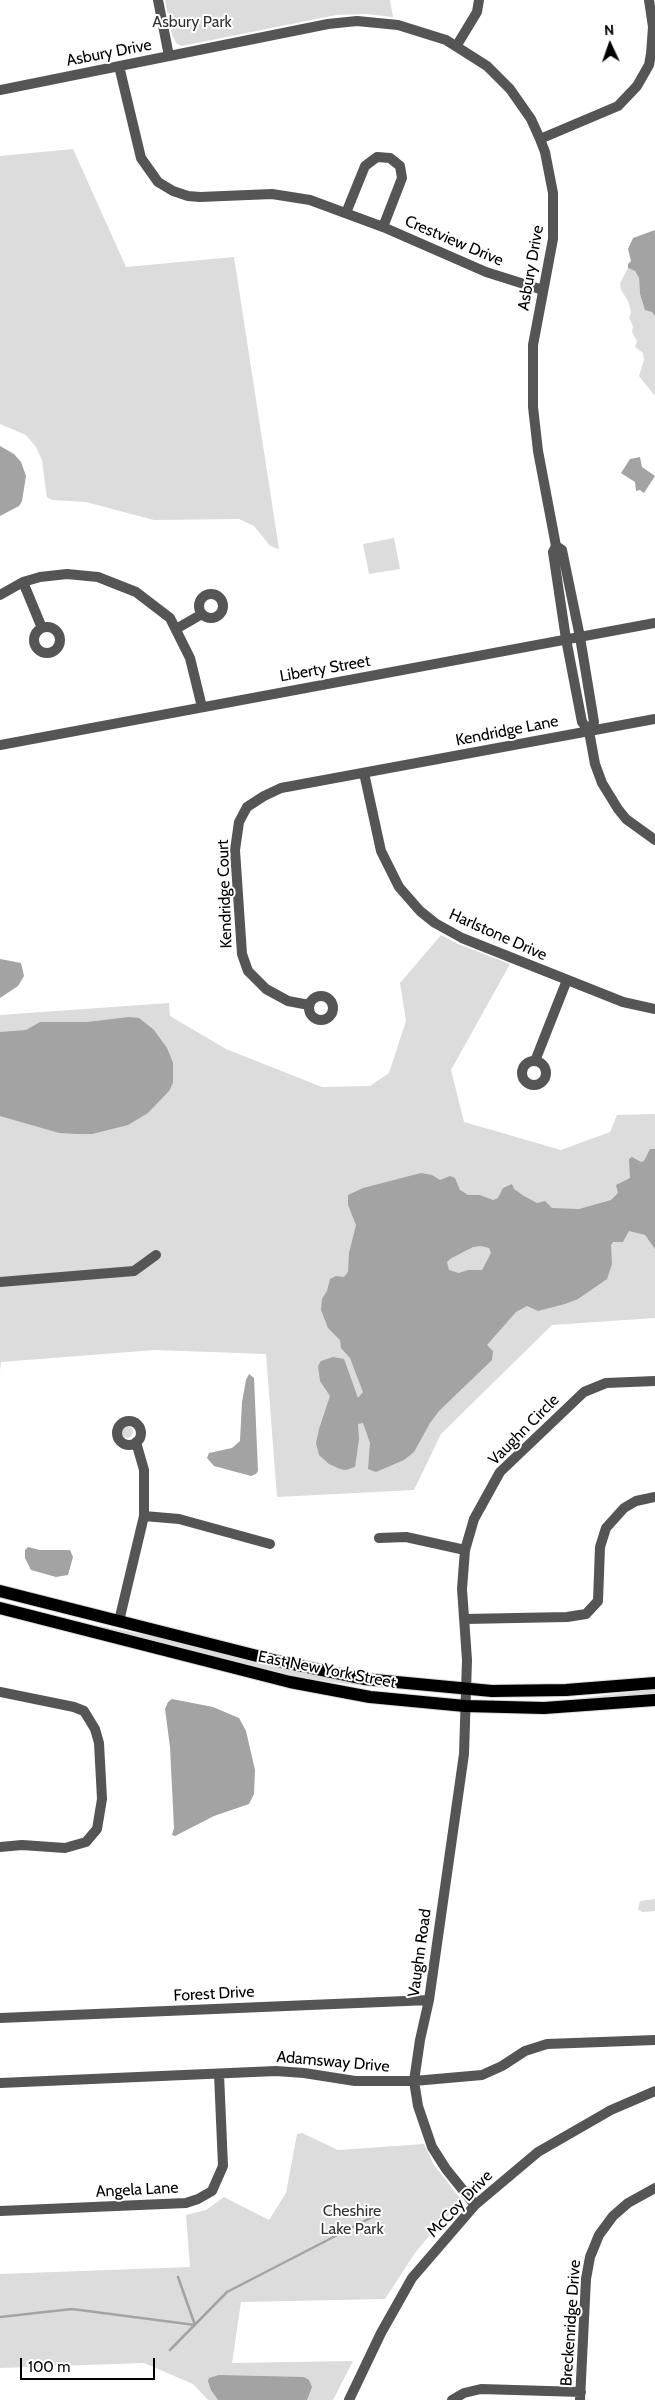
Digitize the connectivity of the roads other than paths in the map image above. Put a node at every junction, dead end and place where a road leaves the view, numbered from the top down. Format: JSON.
{"nodes":[{"id":1,"x":158,"y":0,"type":"edge"},
{"id":2,"x":479,"y":0,"type":"edge"},
{"id":3,"x":648,"y":0,"type":"edge"},
{"id":4,"x":457,"y":45,"type":"junction"},
{"id":5,"x":169,"y":56,"type":"junction"},
{"id":6,"x":118,"y":66,"type":"junction"},
{"id":7,"x":0,"y":90,"type":"edge"},
{"id":8,"x":540,"y":138,"type":"junction"},
{"id":9,"x":346,"y":212,"type":"junction"},
{"id":10,"x":382,"y":227,"type":"junction"},
{"id":11,"x":543,"y":290,"type":"junction"},
{"id":12,"x":556,"y":546,"type":"junction"},
{"id":13,"x":23,"y":582,"type":"junction"},
{"id":14,"x":0,"y":595,"type":"edge"},
{"id":15,"x":202,"y":614,"type":"dead end"},
{"id":16,"x":655,"y":623,"type":"edge"},
{"id":17,"x":42,"y":628,"type":"dead end"},
{"id":18,"x":176,"y":629,"type":"junction"},
{"id":19,"x":580,"y":637,"type":"junction"},
{"id":20,"x":566,"y":640,"type":"junction"},
{"id":21,"x":202,"y":707,"type":"junction"},
{"id":22,"x":655,"y":718,"type":"edge"},
{"id":23,"x":589,"y":731,"type":"junction"},
{"id":24,"x":0,"y":745,"type":"edge"},
{"id":25,"x":364,"y":773,"type":"junction"},
{"id":26,"x":655,"y":840,"type":"edge"},
{"id":27,"x":567,"y":980,"type":"junction"},
{"id":28,"x":309,"y":1005,"type":"dead end"},
{"id":29,"x":655,"y":1009,"type":"edge"},
{"id":30,"x":535,"y":1061,"type":"dead end"},
{"id":31,"x":156,"y":1255,"type":"dead end"},
{"id":32,"x":0,"y":1282,"type":"edge"},
{"id":33,"x":655,"y":1381,"type":"edge"},
{"id":34,"x":136,"y":1442,"type":"dead end"},
{"id":35,"x":655,"y":1497,"type":"edge"},
{"id":36,"x":144,"y":1516,"type":"junction"},
{"id":37,"x":379,"y":1538,"type":"dead end"},
{"id":38,"x":270,"y":1544,"type":"dead end"},
{"id":39,"x":465,"y":1550,"type":"junction"},
{"id":40,"x":0,"y":1591,"type":"edge"},
{"id":41,"x":0,"y":1608,"type":"edge"},
{"id":42,"x":465,"y":1619,"type":"junction"},
{"id":43,"x":118,"y":1621,"type":"junction"},
{"id":44,"x":655,"y":1683,"type":"edge"},
{"id":45,"x":466,"y":1689,"type":"junction"},
{"id":46,"x":0,"y":1692,"type":"edge"},
{"id":47,"x":655,"y":1700,"type":"edge"},
{"id":48,"x":465,"y":1706,"type":"junction"},
{"id":49,"x":0,"y":1847,"type":"edge"},
{"id":50,"x":429,"y":2000,"type":"junction"},
{"id":51,"x":0,"y":2018,"type":"edge"},
{"id":52,"x":655,"y":2040,"type":"edge"},
{"id":53,"x":219,"y":2074,"type":"junction"},
{"id":54,"x":414,"y":2081,"type":"junction"},
{"id":55,"x":0,"y":2083,"type":"edge"},
{"id":56,"x":655,"y":2090,"type":"edge"},
{"id":57,"x":655,"y":2188,"type":"edge"},
{"id":58,"x":475,"y":2206,"type":"junction"},
{"id":59,"x":0,"y":2211,"type":"edge"},
{"id":60,"x":580,"y":2396,"type":"edge"},
{"id":61,"x":349,"y":2400,"type":"edge"},
{"id":62,"x":452,"y":2400,"type":"edge"}],
"edges":[{"from":1,"to":5,"type":"street"},
{"from":2,"to":4,"type":"street"},
{"from":3,"to":8,"type":"street"},
{"from":4,"to":5,"type":"street","name":"Asbury Drive"},
{"from":4,"to":8,"type":"street","name":"Asbury Drive"},
{"from":5,"to":6,"type":"street","name":"Asbury Drive"},
{"from":6,"to":7,"type":"street","name":"Asbury Drive"},
{"from":6,"to":9,"type":"street","name":"Crestview Drive"},
{"from":8,"to":11,"type":"street","name":"Asbury Drive"},
{"from":9,"to":10,"type":"street","name":"Crestview Drive"},
{"from":9,"to":10,"type":"street","name":"Crestview Drive"},
{"from":10,"to":11,"type":"street","name":"Crestview Drive"},
{"from":11,"to":12,"type":"street","name":"Asbury Drive"},
{"from":12,"to":19,"type":"street","name":"Asbury Drive"},
{"from":12,"to":20,"type":"street","name":"Asbury Drive"},
{"from":13,"to":14,"type":"street"},
{"from":13,"to":17,"type":"street"},
{"from":13,"to":18,"type":"street"},
{"from":15,"to":18,"type":"street"},
{"from":16,"to":19,"type":"street","name":"Liberty Street"},
{"from":18,"to":21,"type":"street"},
{"from":19,"to":20,"type":"street","name":"Liberty Street"},
{"from":19,"to":23,"type":"street","name":"Asbury Drive"},
{"from":20,"to":21,"type":"street","name":"Liberty Street"},
{"from":20,"to":23,"type":"street","name":"Asbury Drive"},
{"from":21,"to":24,"type":"street","name":"Liberty Street"},
{"from":22,"to":23,"type":"street","name":"Kendridge Lane"},
{"from":23,"to":25,"type":"street","name":"Kendridge Lane"},
{"from":23,"to":26,"type":"street","name":"Asbury Drive"},
{"from":25,"to":27,"type":"street","name":"Harlstone Drive"},
{"from":25,"to":28,"type":"street","name":"Kendridge Court"},
{"from":27,"to":29,"type":"street","name":"Harlstone Drive"},
{"from":27,"to":30,"type":"street"},
{"from":31,"to":32,"type":"street"},
{"from":33,"to":39,"type":"street","name":"Vaughn Circle"},
{"from":34,"to":36,"type":"street"},
{"from":35,"to":42,"type":"street"},
{"from":36,"to":38,"type":"street"},
{"from":36,"to":43,"type":"street"},
{"from":37,"to":39,"type":"street"},
{"from":39,"to":42,"type":"street","name":"Vaughn Circle"},
{"from":40,"to":43,"type":"main road","name":"East New York Street"},
{"from":41,"to":48,"type":"main road","name":"East New York Street"},
{"from":42,"to":45,"type":"street","name":"Vaughn Circle"},
{"from":43,"to":45,"type":"main road","name":"East New York Street"},
{"from":44,"to":45,"type":"main road","name":"East New York Street"},
{"from":45,"to":48,"type":"street","name":"Vaughn Road"},
{"from":46,"to":49,"type":"street"},
{"from":47,"to":48,"type":"main road","name":"East New York Street"},
{"from":48,"to":50,"type":"street","name":"Vaughn Road"},
{"from":50,"to":51,"type":"street","name":"Forest Drive"},
{"from":50,"to":54,"type":"street","name":"Vaughn Road"},
{"from":52,"to":54,"type":"street","name":"Adamsway Drive"},
{"from":53,"to":54,"type":"street","name":"Adamsway Drive"},
{"from":53,"to":55,"type":"street","name":"Adamsway Drive"},
{"from":53,"to":59,"type":"street","name":"Angela Lane"},
{"from":54,"to":58,"type":"street","name":"Vaughn Road"},
{"from":56,"to":58,"type":"street","name":"McCoy Drive"},
{"from":57,"to":60,"type":"street","name":"Breckenridge Drive"},
{"from":58,"to":61,"type":"street","name":"McCoy Drive"},
{"from":60,"to":62,"type":"street"}]}
